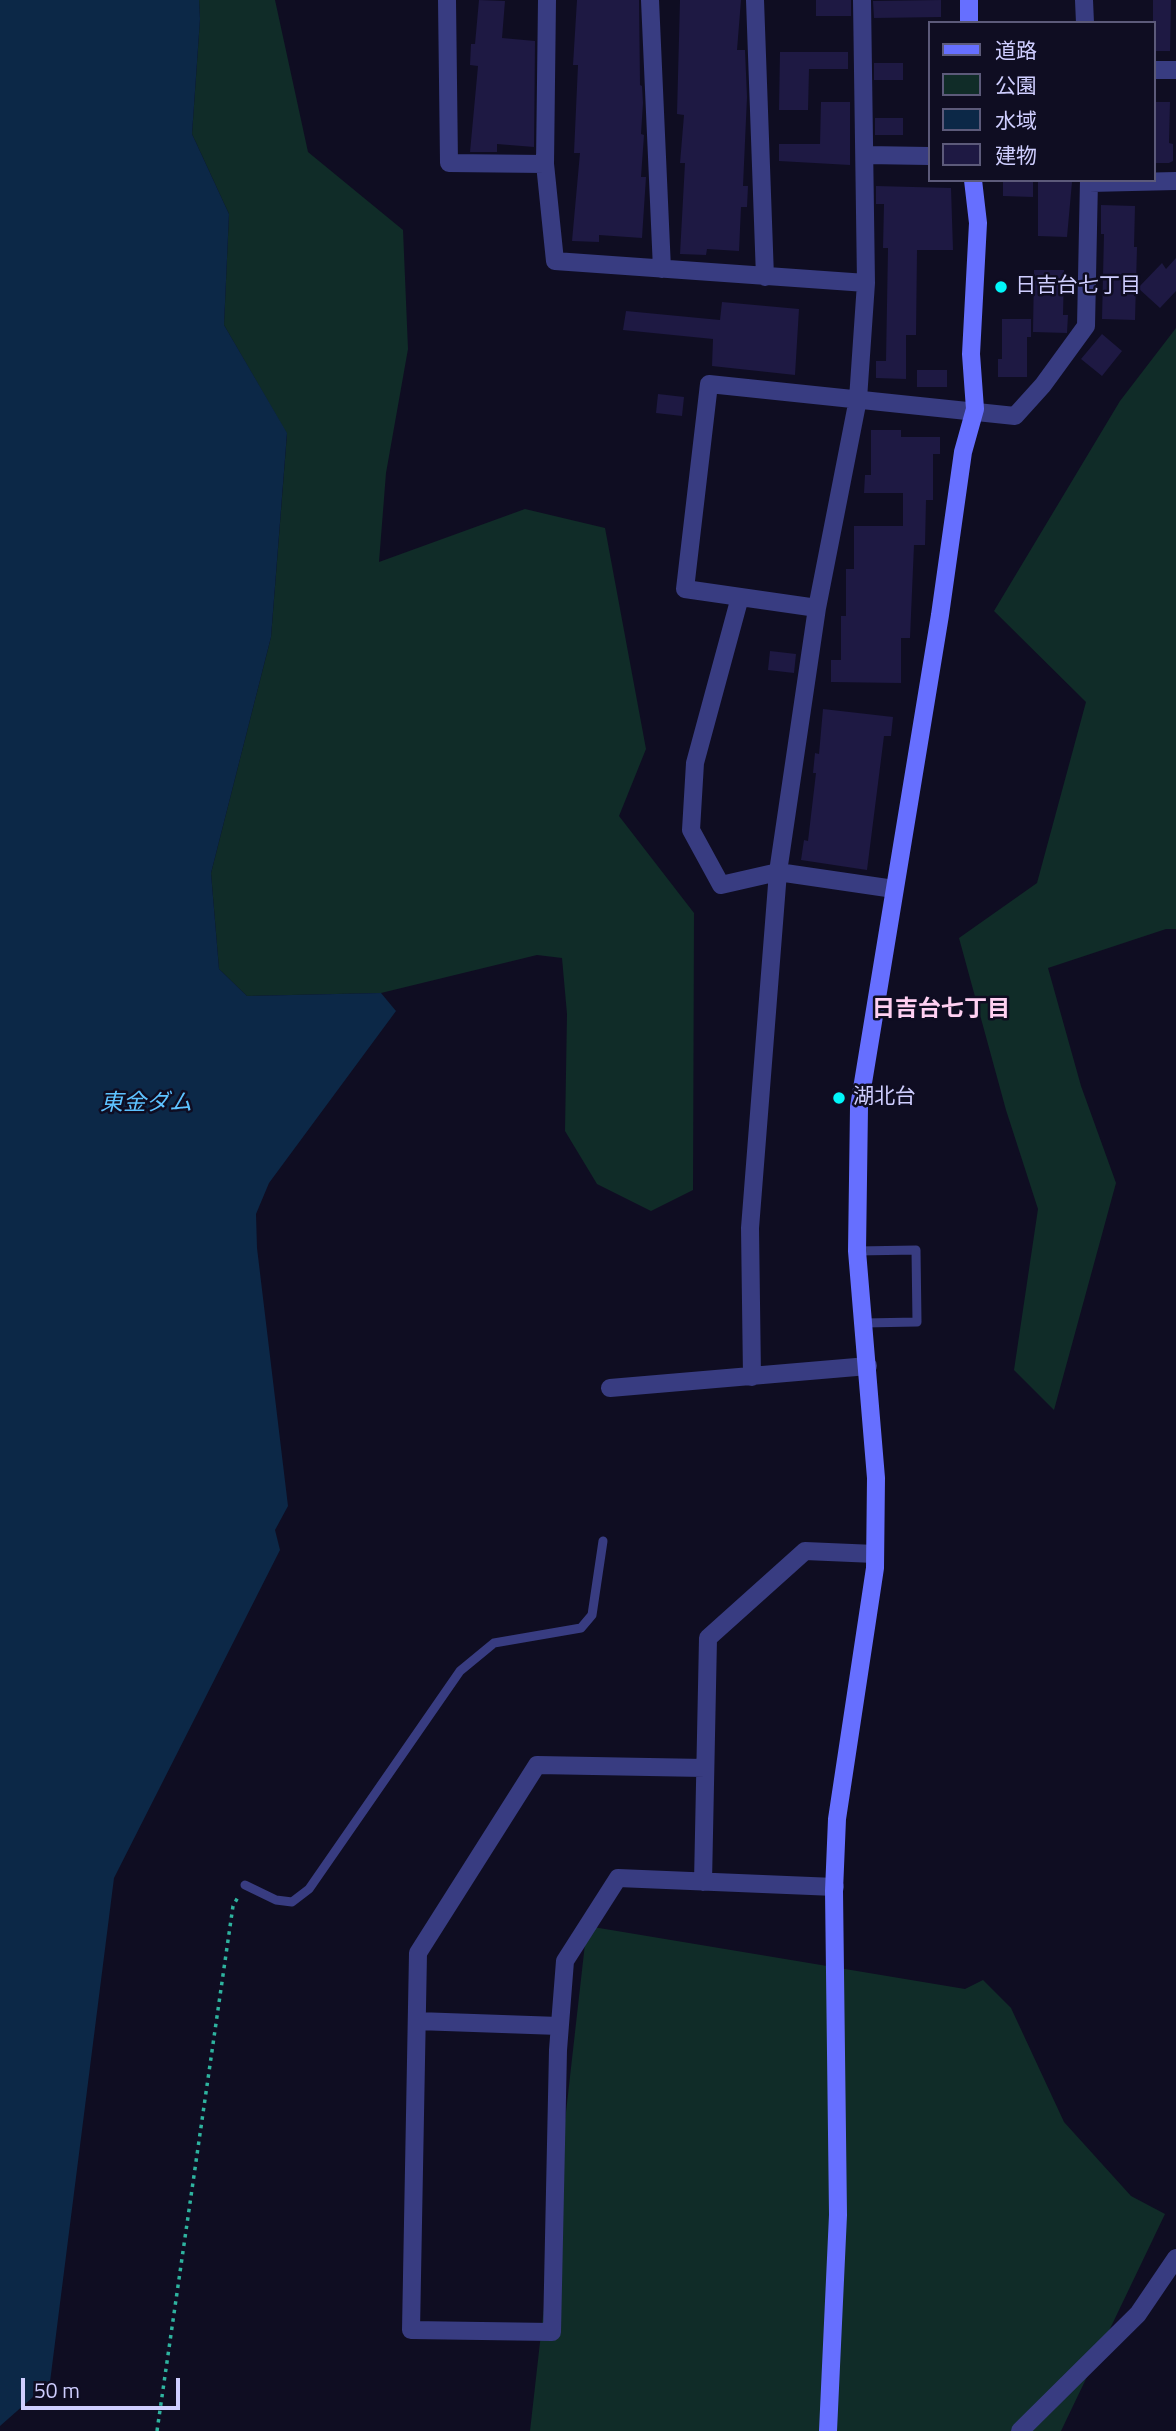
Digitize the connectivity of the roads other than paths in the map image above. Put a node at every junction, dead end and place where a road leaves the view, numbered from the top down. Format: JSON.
{"nodes":[{"id":1,"x":447,"y":0,"type":"edge"},
{"id":2,"x":547,"y":0,"type":"edge"},
{"id":3,"x":650,"y":0,"type":"edge"},
{"id":4,"x":755,"y":0,"type":"edge"},
{"id":5,"x":862,"y":0,"type":"edge"},
{"id":6,"x":969,"y":0,"type":"edge"},
{"id":7,"x":1084,"y":0,"type":"edge"},
{"id":8,"x":969,"y":21,"type":"edge"},
{"id":9,"x":1084,"y":21,"type":"edge"},
{"id":10,"x":1155,"y":70,"type":"edge"},
{"id":11,"x":1176,"y":70,"type":"edge"},
{"id":12,"x":866,"y":155,"type":"junction"},
{"id":13,"x":928,"y":156,"type":"edge"},
{"id":14,"x":545,"y":164,"type":"junction"},
{"id":15,"x":1155,"y":181,"type":"edge"},
{"id":16,"x":1176,"y":181,"type":"edge"},
{"id":17,"x":973,"y":182,"type":"edge"},
{"id":18,"x":1089,"y":182,"type":"edge"},
{"id":19,"x":662,"y":269,"type":"junction"},
{"id":20,"x":765,"y":276,"type":"junction"},
{"id":21,"x":866,"y":283,"type":"junction"},
{"id":22,"x":858,"y":398,"type":"junction"},
{"id":23,"x":975,"y":409,"type":"junction"},
{"id":24,"x":740,"y":597,"type":"junction"},
{"id":25,"x":817,"y":608,"type":"junction"},
{"id":26,"x":778,"y":872,"type":"junction"},
{"id":27,"x":894,"y":889,"type":"junction"},
{"id":28,"x":857,"y":1251,"type":"junction"},
{"id":29,"x":864,"y":1323,"type":"junction"},
{"id":30,"x":868,"y":1366,"type":"junction"},
{"id":31,"x":752,"y":1377,"type":"junction"},
{"id":32,"x":610,"y":1388,"type":"dead end"},
{"id":33,"x":603,"y":1542,"type":"dead end"},
{"id":34,"x":875,"y":1554,"type":"junction"},
{"id":35,"x":705,"y":1768,"type":"junction"},
{"id":36,"x":703,"y":1882,"type":"junction"},
{"id":37,"x":245,"y":1885,"type":"road end"},
{"id":38,"x":835,"y":1887,"type":"junction"},
{"id":39,"x":417,"y":2021,"type":"junction"},
{"id":40,"x":559,"y":2026,"type":"junction"},
{"id":41,"x":1176,"y":2258,"type":"edge"},
{"id":42,"x":828,"y":2431,"type":"edge"},
{"id":43,"x":1020,"y":2431,"type":"edge"}],
"edges":[{"from":1,"to":14,"type":"street"},
{"from":2,"to":14,"type":"street"},
{"from":3,"to":19,"type":"street"},
{"from":4,"to":20,"type":"street"},
{"from":5,"to":12,"type":"street"},
{"from":6,"to":8,"type":"street"},
{"from":7,"to":9,"type":"street"},
{"from":10,"to":11,"type":"street"},
{"from":12,"to":13,"type":"street"},
{"from":12,"to":21,"type":"street"},
{"from":14,"to":19,"type":"street"},
{"from":15,"to":16,"type":"street"},
{"from":17,"to":23,"type":"street"},
{"from":18,"to":23,"type":"street"},
{"from":19,"to":20,"type":"street"},
{"from":20,"to":21,"type":"street"},
{"from":21,"to":22,"type":"street"},
{"from":22,"to":23,"type":"street"},
{"from":22,"to":24,"type":"street"},
{"from":22,"to":25,"type":"street"},
{"from":23,"to":27,"type":"street"},
{"from":24,"to":25,"type":"street"},
{"from":24,"to":26,"type":"street"},
{"from":25,"to":26,"type":"street"},
{"from":26,"to":27,"type":"street"},
{"from":26,"to":31,"type":"street"},
{"from":27,"to":28,"type":"street"},
{"from":28,"to":29,"type":"street"},
{"from":28,"to":29,"type":"lane"},
{"from":29,"to":30,"type":"street"},
{"from":30,"to":31,"type":"street"},
{"from":30,"to":34,"type":"street"},
{"from":31,"to":32,"type":"street"},
{"from":33,"to":37,"type":"lane"},
{"from":34,"to":35,"type":"street"},
{"from":34,"to":38,"type":"street"},
{"from":35,"to":36,"type":"street"},
{"from":35,"to":39,"type":"street"},
{"from":36,"to":38,"type":"street"},
{"from":36,"to":40,"type":"street"},
{"from":38,"to":42,"type":"street"},
{"from":39,"to":40,"type":"street"},
{"from":39,"to":40,"type":"street"},
{"from":41,"to":43,"type":"street"}]}
